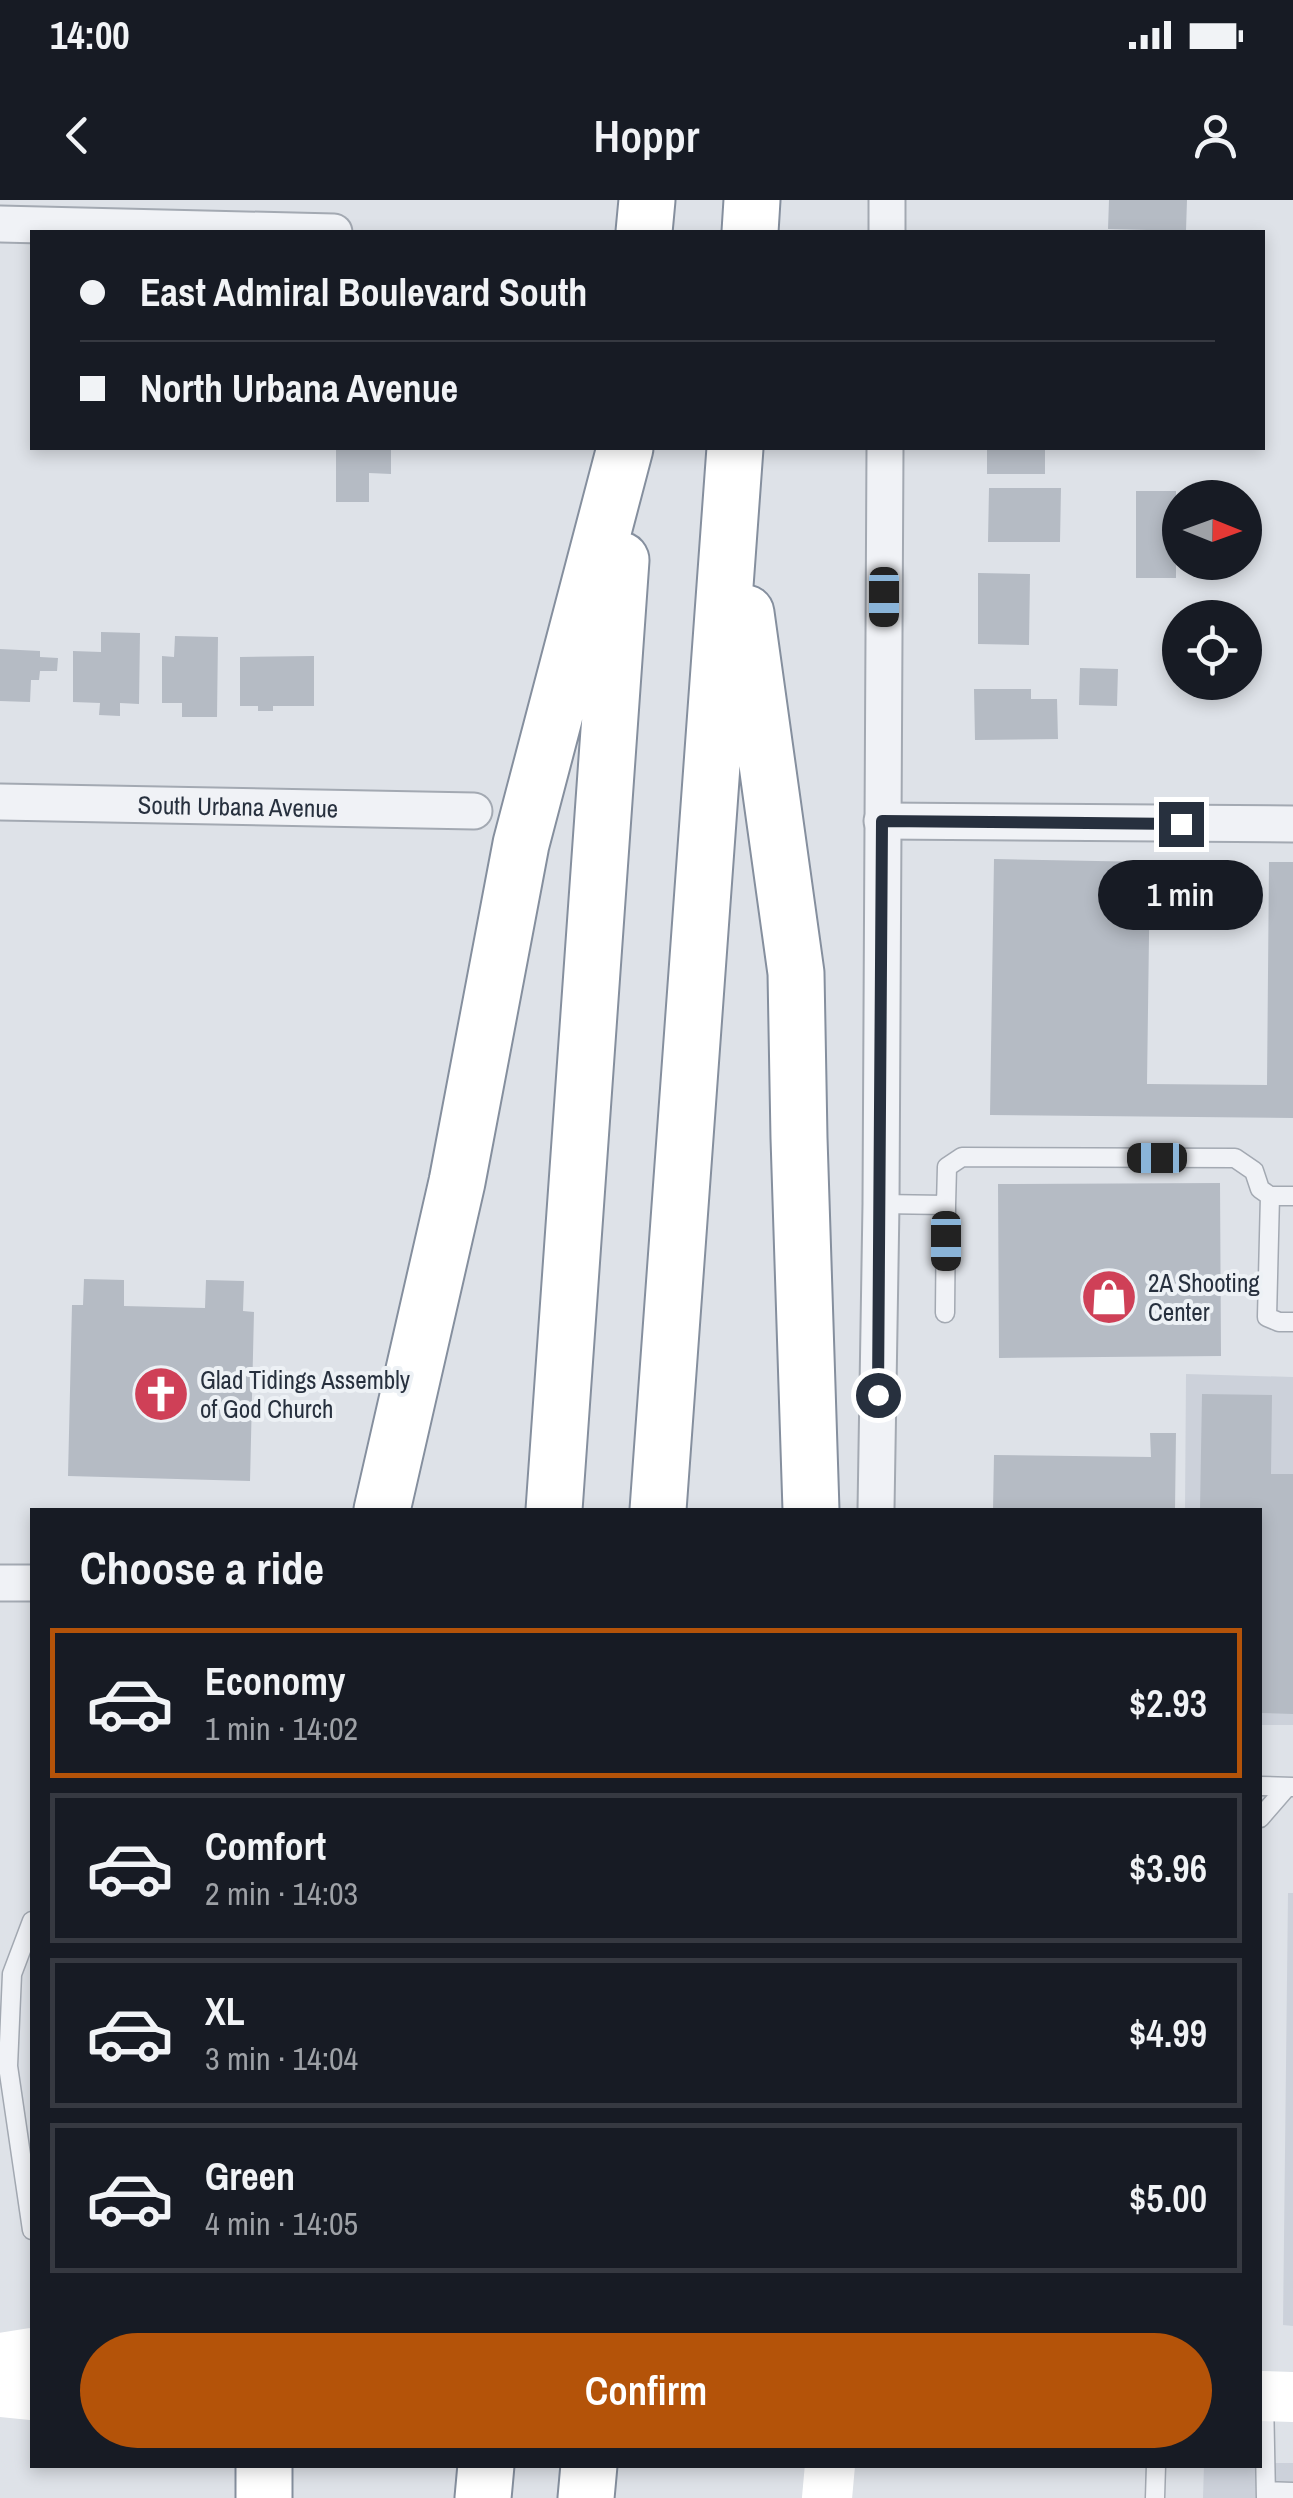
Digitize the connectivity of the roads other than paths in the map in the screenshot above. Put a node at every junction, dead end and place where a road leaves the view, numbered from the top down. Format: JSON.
{"nodes":[{"id":1,"x":646,"y":200,"type":"edge"},
{"id":2,"x":752,"y":200,"type":"edge"},
{"id":3,"x":887,"y":200,"type":"edge"},
{"id":4,"x":0,"y":224,"type":"edge"},
{"id":5,"x":250,"y":230,"type":"edge"},
{"id":6,"x":644,"y":230,"type":"edge"},
{"id":7,"x":750,"y":230,"type":"edge"},
{"id":8,"x":886,"y":230,"type":"edge"},
{"id":9,"x":626,"y":450,"type":"edge"},
{"id":10,"x":627,"y":450,"type":"edge"},
{"id":11,"x":735,"y":450,"type":"edge"},
{"id":12,"x":885,"y":450,"type":"edge"},
{"id":13,"x":731,"y":506,"type":"junction"},
{"id":14,"x":0,"y":802,"type":"edge"},
{"id":15,"x":474,"y":812,"type":"dead end"},
{"id":16,"x":882,"y":821,"type":"junction"},
{"id":17,"x":1293,"y":824,"type":"edge"},
{"id":18,"x":1270,"y":1196,"type":"junction"},
{"id":19,"x":1293,"y":1196,"type":"edge"},
{"id":20,"x":881,"y":1204,"type":"junction"},
{"id":21,"x":946,"y":1205,"type":"junction"},
{"id":22,"x":945,"y":1313,"type":"dead end"},
{"id":23,"x":1293,"y":1322,"type":"edge"},
{"id":24,"x":382,"y":1508,"type":"edge"},
{"id":25,"x":554,"y":1508,"type":"edge"},
{"id":26,"x":658,"y":1508,"type":"edge"},
{"id":27,"x":811,"y":1508,"type":"edge"},
{"id":28,"x":876,"y":1508,"type":"edge"},
{"id":29,"x":0,"y":1583,"type":"edge"},
{"id":30,"x":30,"y":1583,"type":"edge"},
{"id":31,"x":1262,"y":1786,"type":"edge"},
{"id":32,"x":1290,"y":1787,"type":"edge"},
{"id":33,"x":1262,"y":1816,"type":"edge"},
{"id":34,"x":30,"y":1926,"type":"edge"},
{"id":35,"x":30,"y":2216,"type":"edge"},
{"id":36,"x":30,"y":2353,"type":"edge"},
{"id":37,"x":0,"y":2358,"type":"edge"},
{"id":38,"x":0,"y":2392,"type":"edge"},
{"id":39,"x":30,"y":2395,"type":"edge"},
{"id":40,"x":1272,"y":2396,"type":"edge"},
{"id":41,"x":264,"y":2468,"type":"edge"},
{"id":42,"x":486,"y":2468,"type":"edge"},
{"id":43,"x":589,"y":2468,"type":"edge"},
{"id":44,"x":830,"y":2468,"type":"edge"},
{"id":45,"x":1156,"y":2468,"type":"edge"},
{"id":46,"x":1293,"y":2492,"type":"edge"},
{"id":47,"x":1266,"y":2494,"type":"edge"},
{"id":48,"x":264,"y":2498,"type":"edge"},
{"id":49,"x":484,"y":2498,"type":"edge"},
{"id":50,"x":586,"y":2498,"type":"edge"},
{"id":51,"x":826,"y":2498,"type":"edge"},
{"id":52,"x":1156,"y":2498,"type":"edge"}],
"edges":[{"from":1,"to":6,"type":"highway"},
{"from":2,"to":7,"type":"highway"},
{"from":3,"to":8,"type":"street"},
{"from":4,"to":5,"type":"street"},
{"from":9,"to":24,"type":"highway"},
{"from":10,"to":25,"type":"highway"},
{"from":11,"to":13,"type":"highway"},
{"from":12,"to":16,"type":"street"},
{"from":13,"to":26,"type":"highway"},
{"from":13,"to":27,"type":"highway"},
{"from":14,"to":15,"type":"street","name":"South Urbana Avenue"},
{"from":16,"to":17,"type":"street"},
{"from":16,"to":20,"type":"street"},
{"from":18,"to":19,"type":"lane"},
{"from":18,"to":21,"type":"lane"},
{"from":18,"to":23,"type":"lane"},
{"from":20,"to":21,"type":"lane"},
{"from":20,"to":28,"type":"street"},
{"from":21,"to":22,"type":"lane"},
{"from":29,"to":30,"type":"street"},
{"from":31,"to":32,"type":"lane"},
{"from":32,"to":33,"type":"lane"},
{"from":34,"to":35,"type":"lane"},
{"from":36,"to":37,"type":"main road"},
{"from":38,"to":39,"type":"main road"},
{"from":40,"to":47,"type":"lane"},
{"from":41,"to":48,"type":"highway"},
{"from":42,"to":49,"type":"highway"},
{"from":43,"to":50,"type":"highway"},
{"from":44,"to":51,"type":"main road"},
{"from":45,"to":52,"type":"lane"},
{"from":46,"to":47,"type":"lane"}]}
